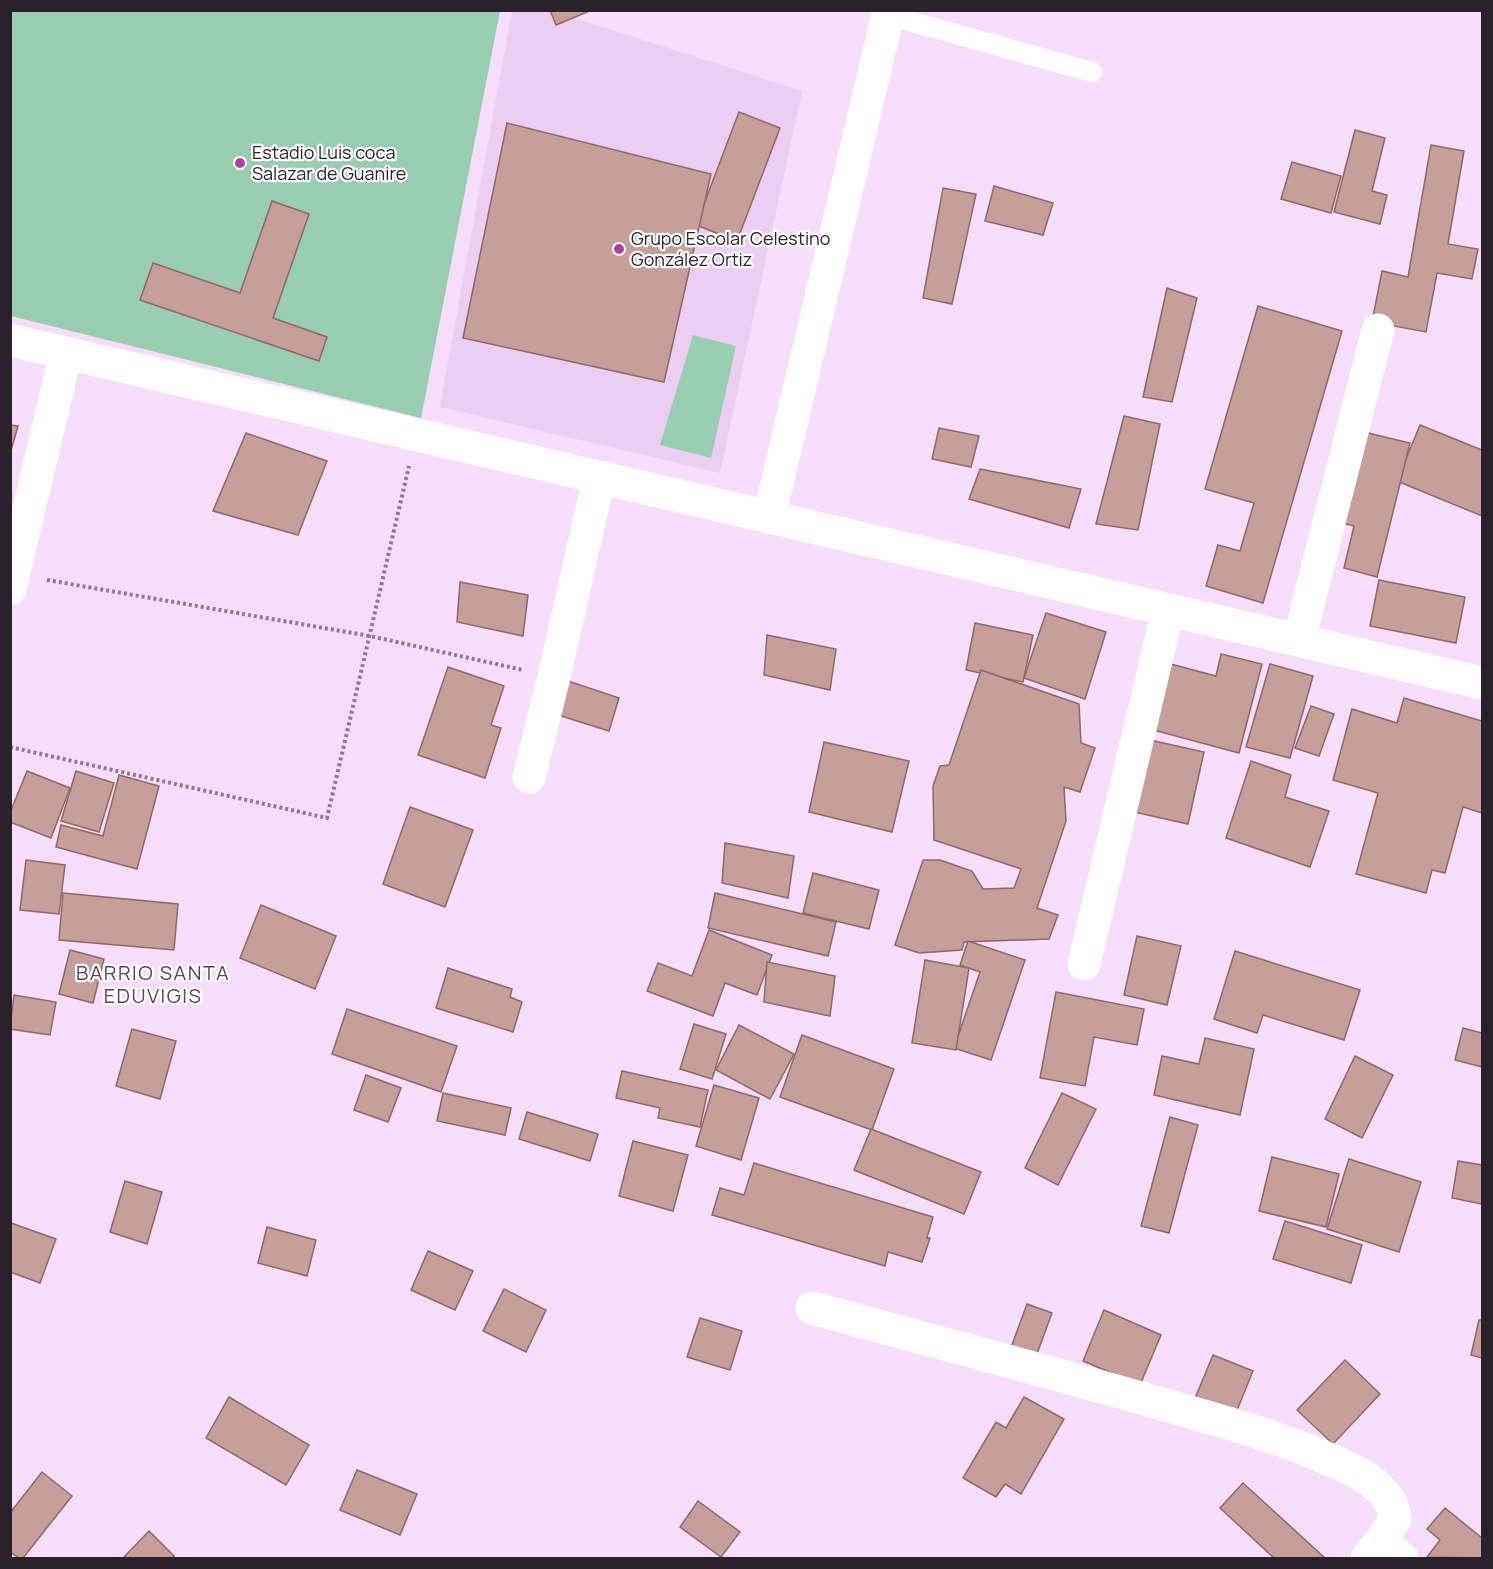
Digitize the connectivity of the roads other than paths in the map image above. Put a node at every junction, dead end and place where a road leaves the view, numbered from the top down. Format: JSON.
{"nodes":[{"id":1,"x":888,"y":13,"type":"edge"},
{"id":2,"x":1092,"y":72,"type":"dead end"},
{"id":3,"x":1378,"y":330,"type":"dead end"},
{"id":4,"x":10,"y":340,"type":"edge"},
{"id":5,"x":66,"y":353,"type":"junction"},
{"id":6,"x":599,"y":477,"type":"junction"},
{"id":7,"x":769,"y":517,"type":"junction"},
{"id":8,"x":12,"y":582,"type":"edge"},
{"id":9,"x":1168,"y":610,"type":"junction"},
{"id":10,"x":1299,"y":640,"type":"junction"},
{"id":11,"x":1482,"y":683,"type":"edge"},
{"id":12,"x":529,"y":777,"type":"dead end"},
{"id":13,"x":1084,"y":964,"type":"dead end"},
{"id":14,"x":812,"y":1308,"type":"dead end"},
{"id":15,"x":1384,"y":1553,"type":"edge"}],
"edges":[{"from":1,"to":2,"type":"lane"},
{"from":1,"to":7,"type":"street"},
{"from":3,"to":10,"type":"street"},
{"from":4,"to":5,"type":"street"},
{"from":5,"to":6,"type":"street"},
{"from":5,"to":8,"type":"street"},
{"from":6,"to":7,"type":"street"},
{"from":6,"to":12,"type":"street"},
{"from":7,"to":9,"type":"street"},
{"from":9,"to":10,"type":"street"},
{"from":9,"to":13,"type":"street"},
{"from":10,"to":11,"type":"street"},
{"from":14,"to":15,"type":"street"}]}
